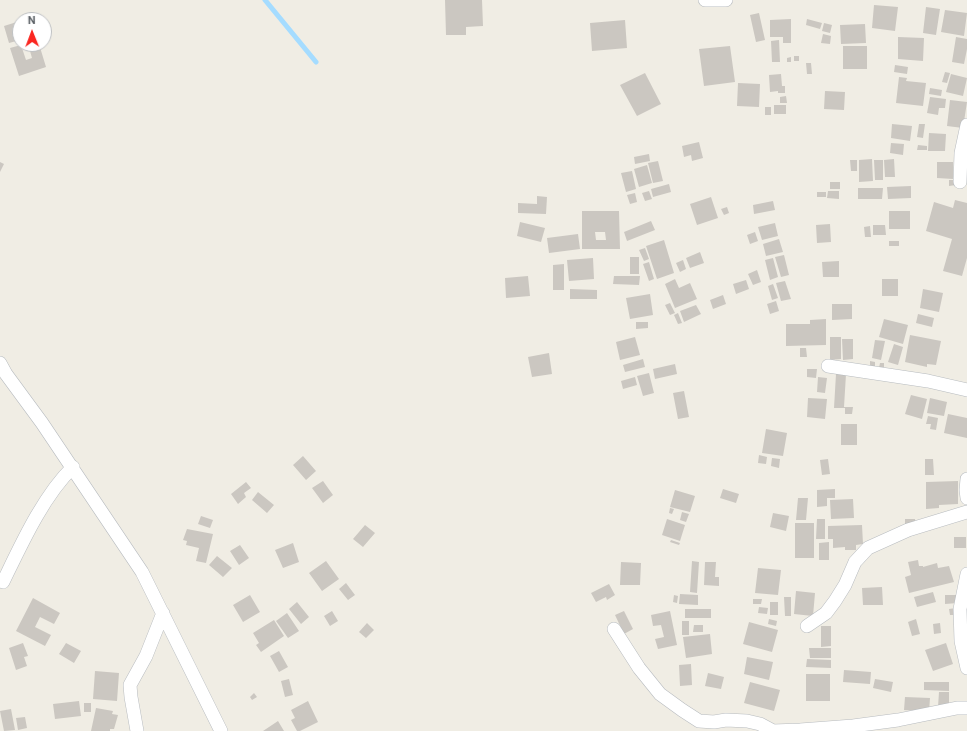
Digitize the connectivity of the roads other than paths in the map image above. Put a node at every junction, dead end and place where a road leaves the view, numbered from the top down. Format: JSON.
{"nodes":[{"id":1,"x":706,"y":0,"type":"edge"},
{"id":2,"x":726,"y":0,"type":"edge"},
{"id":3,"x":967,"y":125,"type":"edge"},
{"id":4,"x":960,"y":182,"type":"dead end"},
{"id":5,"x":0,"y":362,"type":"edge"},
{"id":6,"x":828,"y":366,"type":"dead end"},
{"id":7,"x":967,"y":390,"type":"edge"},
{"id":8,"x":73,"y":468,"type":"junction"},
{"id":9,"x":967,"y":479,"type":"edge"},
{"id":10,"x":967,"y":498,"type":"edge"},
{"id":11,"x":967,"y":512,"type":"edge"},
{"id":12,"x":967,"y":574,"type":"edge"},
{"id":13,"x":3,"y":582,"type":"dead end"},
{"id":14,"x":163,"y":613,"type":"junction"},
{"id":15,"x":806,"y":626,"type":"dead end"},
{"id":16,"x":614,"y":629,"type":"dead end"},
{"id":17,"x":967,"y":668,"type":"edge"},
{"id":18,"x":967,"y":708,"type":"edge"},
{"id":19,"x":137,"y":731,"type":"edge"},
{"id":20,"x":221,"y":731,"type":"edge"}],
"edges":[{"from":1,"to":2,"type":"street"},
{"from":3,"to":4,"type":"street"},
{"from":5,"to":8,"type":"street"},
{"from":6,"to":7,"type":"street"},
{"from":8,"to":13,"type":"street"},
{"from":8,"to":14,"type":"street"},
{"from":9,"to":10,"type":"street"},
{"from":11,"to":15,"type":"street"},
{"from":12,"to":17,"type":"street"},
{"from":14,"to":19,"type":"street"},
{"from":14,"to":20,"type":"street"},
{"from":16,"to":18,"type":"street"}]}
